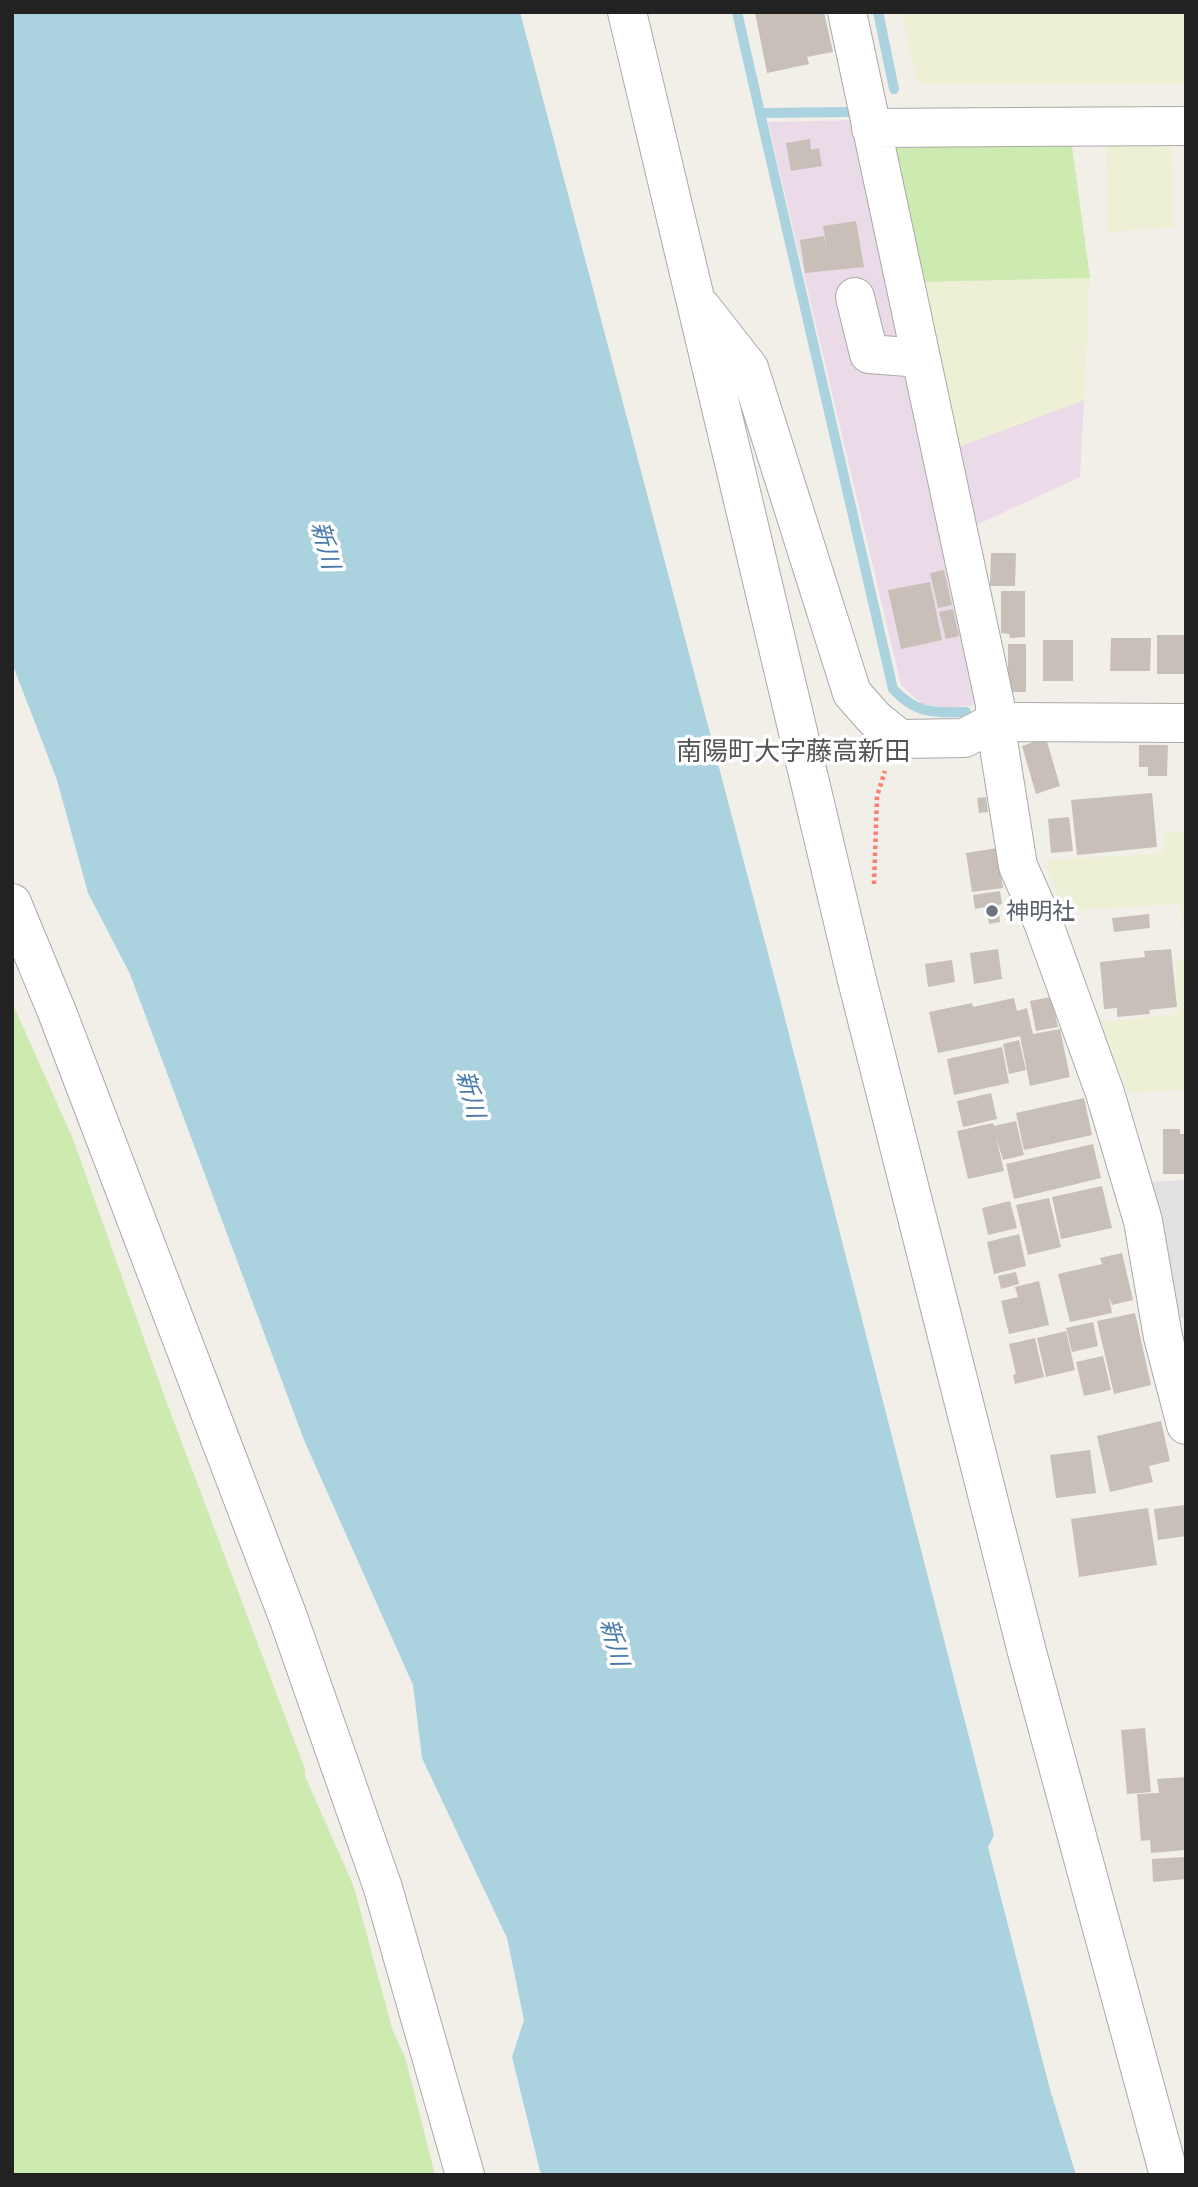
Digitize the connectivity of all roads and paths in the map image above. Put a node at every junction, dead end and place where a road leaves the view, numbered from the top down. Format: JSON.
{"nodes":[{"id":1,"x":627,"y":12,"type":"edge"},
{"id":2,"x":847,"y":12,"type":"edge"},
{"id":3,"x":1186,"y":125,"type":"edge"},
{"id":4,"x":872,"y":128,"type":"junction"},
{"id":5,"x":855,"y":297,"type":"dead end"},
{"id":6,"x":694,"y":298,"type":"junction"},
{"id":7,"x":921,"y":358,"type":"junction"},
{"id":8,"x":995,"y":722,"type":"junction"},
{"id":9,"x":1186,"y":723,"type":"edge"},
{"id":10,"x":900,"y":739,"type":"junction"},
{"id":11,"x":874,"y":892,"type":"dead end"},
{"id":12,"x":12,"y":903,"type":"edge"},
{"id":13,"x":1174,"y":1337,"type":"edge"},
{"id":14,"x":1186,"y":1425,"type":"edge"},
{"id":15,"x":465,"y":2175,"type":"edge"},
{"id":16,"x":1169,"y":2175,"type":"edge"}],
"edges":[{"from":1,"to":6,"type":"street"},
{"from":2,"to":4,"type":"street"},
{"from":3,"to":4,"type":"street"},
{"from":4,"to":7,"type":"street"},
{"from":5,"to":7,"type":"street"},
{"from":6,"to":10,"type":"street"},
{"from":6,"to":16,"type":"street"},
{"from":7,"to":8,"type":"street"},
{"from":8,"to":9,"type":"street"},
{"from":8,"to":10,"type":"street"},
{"from":8,"to":13,"type":"street"},
{"from":10,"to":11,"type":"path"},
{"from":12,"to":15,"type":"street"},
{"from":13,"to":14,"type":"street"}]}
